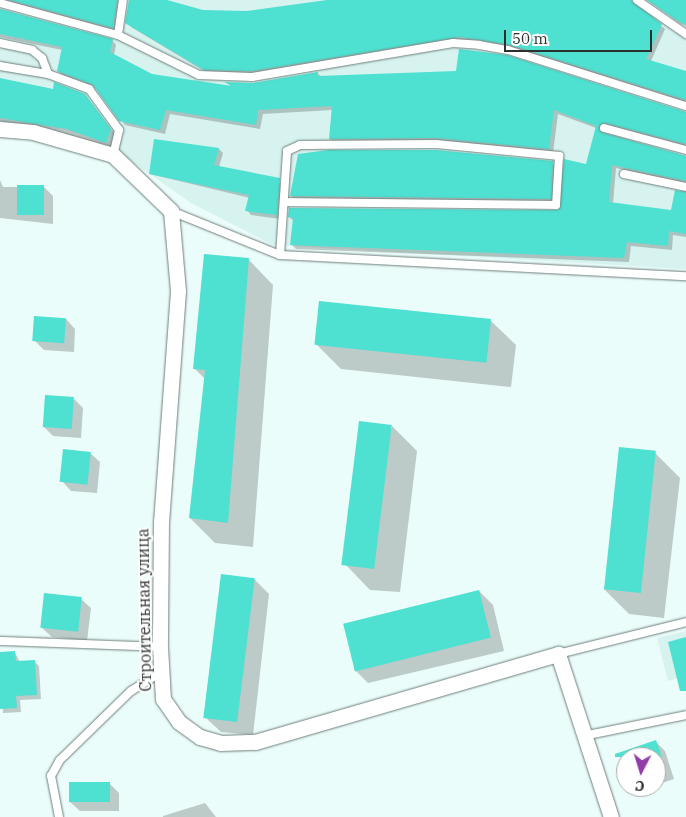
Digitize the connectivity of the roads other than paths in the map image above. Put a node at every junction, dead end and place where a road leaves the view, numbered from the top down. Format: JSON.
{"nodes":[{"id":1,"x":123,"y":0,"type":"edge"},
{"id":2,"x":637,"y":0,"type":"edge"},
{"id":3,"x":0,"y":4,"type":"edge"},
{"id":4,"x":686,"y":34,"type":"edge"},
{"id":5,"x":118,"y":35,"type":"junction"},
{"id":6,"x":0,"y":43,"type":"edge"},
{"id":7,"x":0,"y":66,"type":"edge"},
{"id":8,"x":48,"y":74,"type":"junction"},
{"id":9,"x":686,"y":106,"type":"edge"},
{"id":10,"x":604,"y":128,"type":"dead end"},
{"id":11,"x":0,"y":129,"type":"edge"},
{"id":12,"x":686,"y":150,"type":"edge"},
{"id":13,"x":113,"y":155,"type":"junction"},
{"id":14,"x":624,"y":174,"type":"dead end"},
{"id":15,"x":686,"y":187,"type":"edge"},
{"id":16,"x":284,"y":202,"type":"junction"},
{"id":17,"x":171,"y":211,"type":"junction"},
{"id":18,"x":280,"y":254,"type":"junction"},
{"id":19,"x":686,"y":276,"type":"edge"},
{"id":20,"x":686,"y":622,"type":"edge"},
{"id":21,"x":0,"y":641,"type":"edge"},
{"id":22,"x":160,"y":647,"type":"junction"},
{"id":23,"x":558,"y":654,"type":"junction"},
{"id":24,"x":160,"y":673,"type":"junction"},
{"id":25,"x":686,"y":715,"type":"edge"},
{"id":26,"x":588,"y":735,"type":"junction"},
{"id":27,"x":59,"y":817,"type":"edge"},
{"id":28,"x":612,"y":817,"type":"edge"}],
"edges":[{"from":1,"to":5,"type":"lane"},
{"from":2,"to":4,"type":"lane"},
{"from":3,"to":5,"type":"lane"},
{"from":5,"to":9,"type":"lane"},
{"from":6,"to":8,"type":"lane"},
{"from":7,"to":8,"type":"lane"},
{"from":8,"to":13,"type":"lane"},
{"from":10,"to":12,"type":"lane"},
{"from":11,"to":13,"type":"street"},
{"from":13,"to":17,"type":"street"},
{"from":14,"to":15,"type":"lane"},
{"from":16,"to":16,"type":"lane"},
{"from":16,"to":18,"type":"lane"},
{"from":17,"to":18,"type":"lane"},
{"from":17,"to":22,"type":"street","name":"Строительная улица"},
{"from":18,"to":19,"type":"lane"},
{"from":20,"to":23,"type":"lane"},
{"from":21,"to":22,"type":"lane"},
{"from":22,"to":24,"type":"street","name":"Строительная улица"},
{"from":23,"to":24,"type":"street","name":"Строительная улица"},
{"from":23,"to":26,"type":"street"},
{"from":24,"to":27,"type":"lane"},
{"from":25,"to":26,"type":"lane"},
{"from":26,"to":28,"type":"street"}]}
